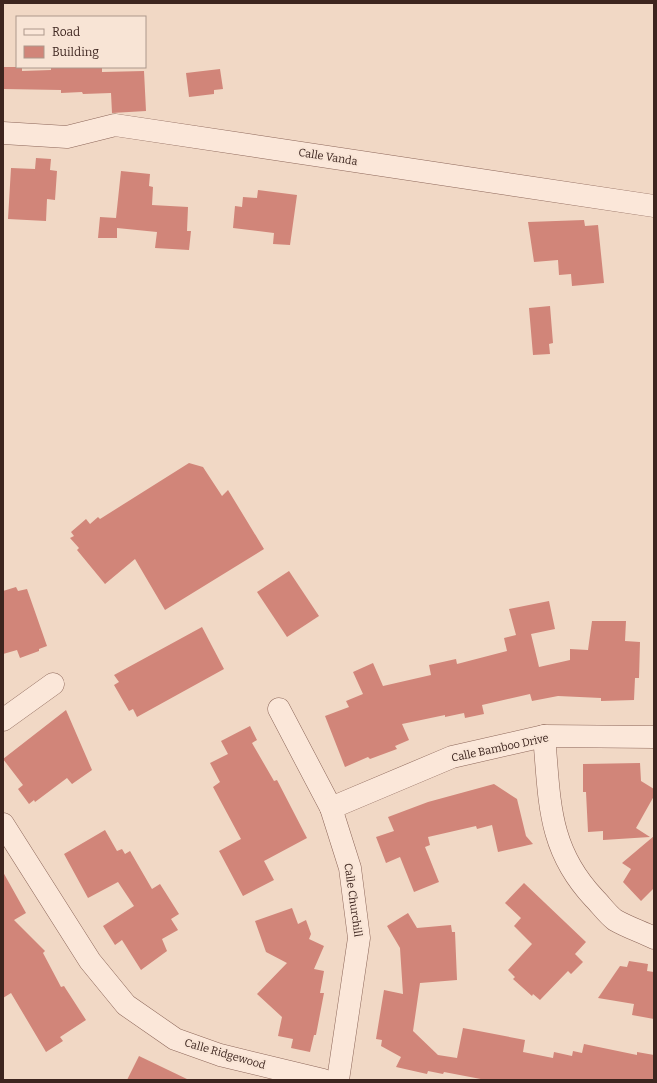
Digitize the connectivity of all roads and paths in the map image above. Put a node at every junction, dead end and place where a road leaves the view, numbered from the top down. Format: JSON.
{"nodes":[{"id":1,"x":3,"y":133,"type":"edge"},
{"id":2,"x":654,"y":206,"type":"edge"},
{"id":3,"x":53,"y":684,"type":"dead end"},
{"id":4,"x":279,"y":710,"type":"dead end"},
{"id":5,"x":3,"y":720,"type":"edge"},
{"id":6,"x":544,"y":736,"type":"junction"},
{"id":7,"x":654,"y":737,"type":"edge"},
{"id":8,"x":331,"y":808,"type":"junction"},
{"id":9,"x":3,"y":824,"type":"edge"},
{"id":10,"x":654,"y":938,"type":"edge"},
{"id":11,"x":323,"y":1080,"type":"edge"},
{"id":12,"x":338,"y":1080,"type":"edge"}],
"edges":[{"from":1,"to":2,"type":"street","name":"Calle Vanda"},
{"from":3,"to":5,"type":"street"},
{"from":4,"to":8,"type":"street","name":"Calle Churchill"},
{"from":6,"to":7,"type":"street","name":"Calle Bamboo Drive"},
{"from":6,"to":8,"type":"street","name":"Calle Bamboo Drive"},
{"from":6,"to":10,"type":"street"},
{"from":8,"to":12,"type":"street","name":"Calle Churchill"},
{"from":9,"to":11,"type":"street","name":"Calle Ridgewood"}]}
